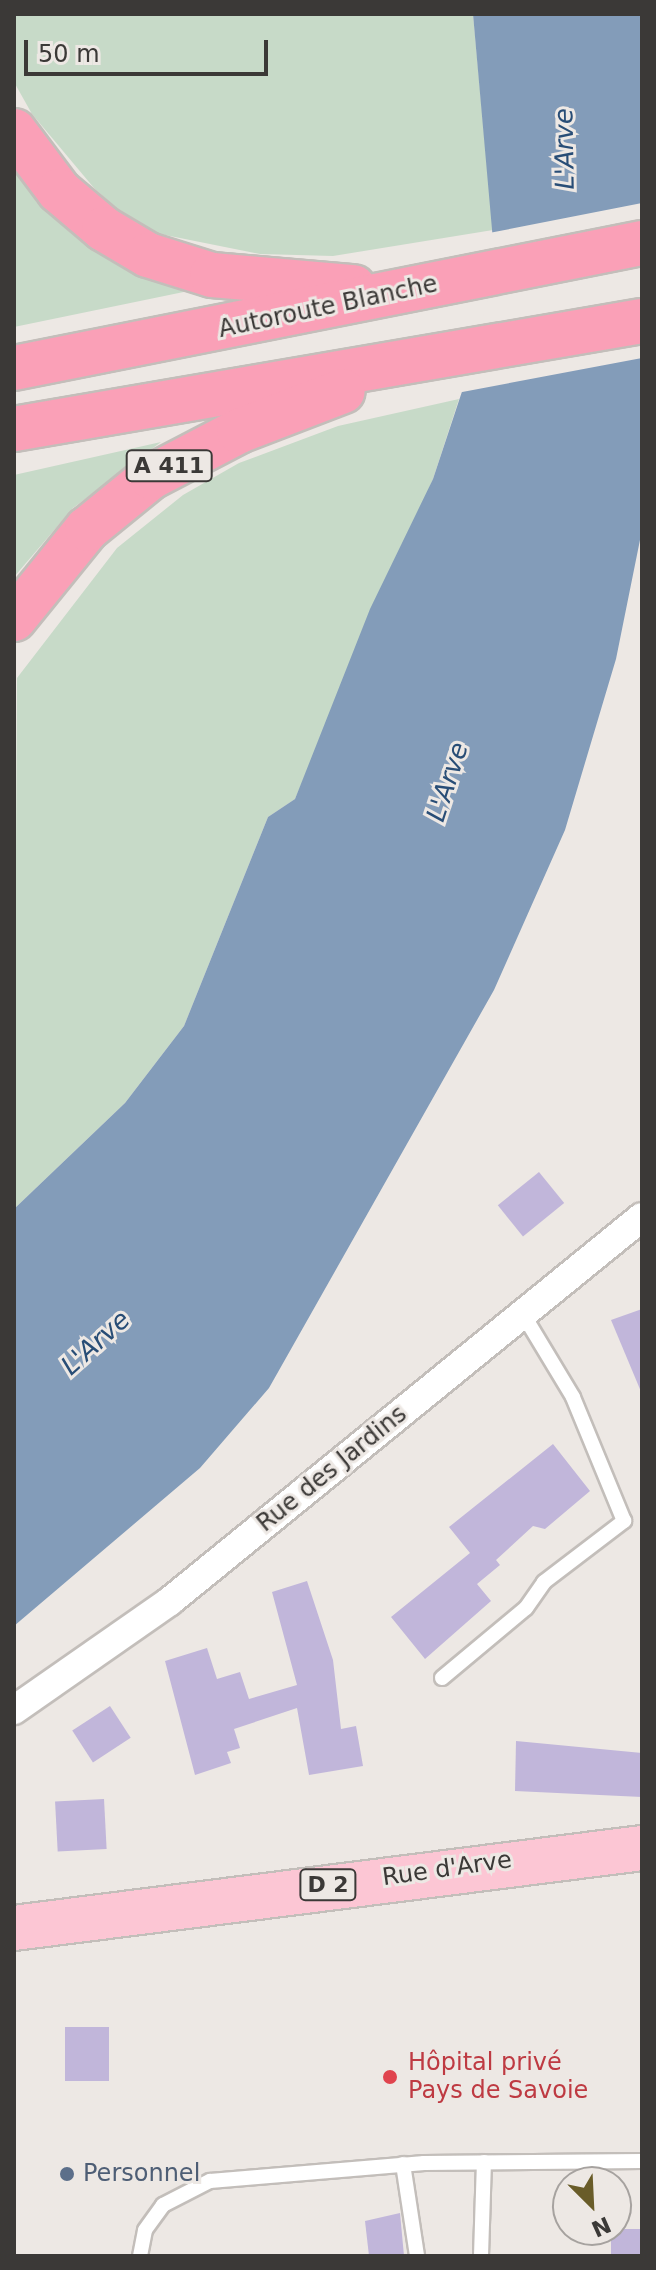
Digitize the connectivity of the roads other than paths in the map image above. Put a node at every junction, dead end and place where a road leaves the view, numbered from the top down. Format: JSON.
{"nodes":[{"id":1,"x":14,"y":131,"type":"edge"},
{"id":2,"x":642,"y":243,"type":"edge"},
{"id":3,"x":390,"y":291,"type":"junction"},
{"id":4,"x":642,"y":321,"type":"edge"},
{"id":5,"x":14,"y":368,"type":"edge"},
{"id":6,"x":372,"y":375,"type":"junction"},
{"id":7,"x":14,"y":429,"type":"edge"},
{"id":8,"x":14,"y":619,"type":"edge"},
{"id":9,"x":642,"y":1217,"type":"edge"},
{"id":10,"x":523,"y":1314,"type":"junction"},
{"id":11,"x":442,"y":1678,"type":"dead end"},
{"id":12,"x":14,"y":1710,"type":"edge"},
{"id":13,"x":642,"y":1848,"type":"edge"},
{"id":14,"x":14,"y":1928,"type":"edge"},
{"id":15,"x":642,"y":2161,"type":"edge"},
{"id":16,"x":484,"y":2162,"type":"junction"},
{"id":17,"x":403,"y":2164,"type":"junction"},
{"id":18,"x":140,"y":2256,"type":"edge"},
{"id":19,"x":417,"y":2256,"type":"edge"},
{"id":20,"x":481,"y":2256,"type":"edge"}],
"edges":[{"from":1,"to":3,"type":"highway"},
{"from":2,"to":3,"type":"highway","name":"Autoroute Blanche"},
{"from":3,"to":5,"type":"highway","name":"Autoroute Blanche"},
{"from":4,"to":6,"type":"highway"},
{"from":6,"to":7,"type":"highway"},
{"from":6,"to":8,"type":"highway","number":"A 411"},
{"from":9,"to":10,"type":"street","name":"Rue des Jardins"},
{"from":10,"to":11,"type":"lane"},
{"from":10,"to":12,"type":"street","name":"Rue des Jardins"},
{"from":13,"to":14,"type":"main road","name":"Rue d'Arve","number":"D 2"},
{"from":15,"to":16,"type":"lane"},
{"from":16,"to":17,"type":"lane"},
{"from":16,"to":20,"type":"lane"},
{"from":17,"to":18,"type":"lane"},
{"from":17,"to":19,"type":"lane"}]}
